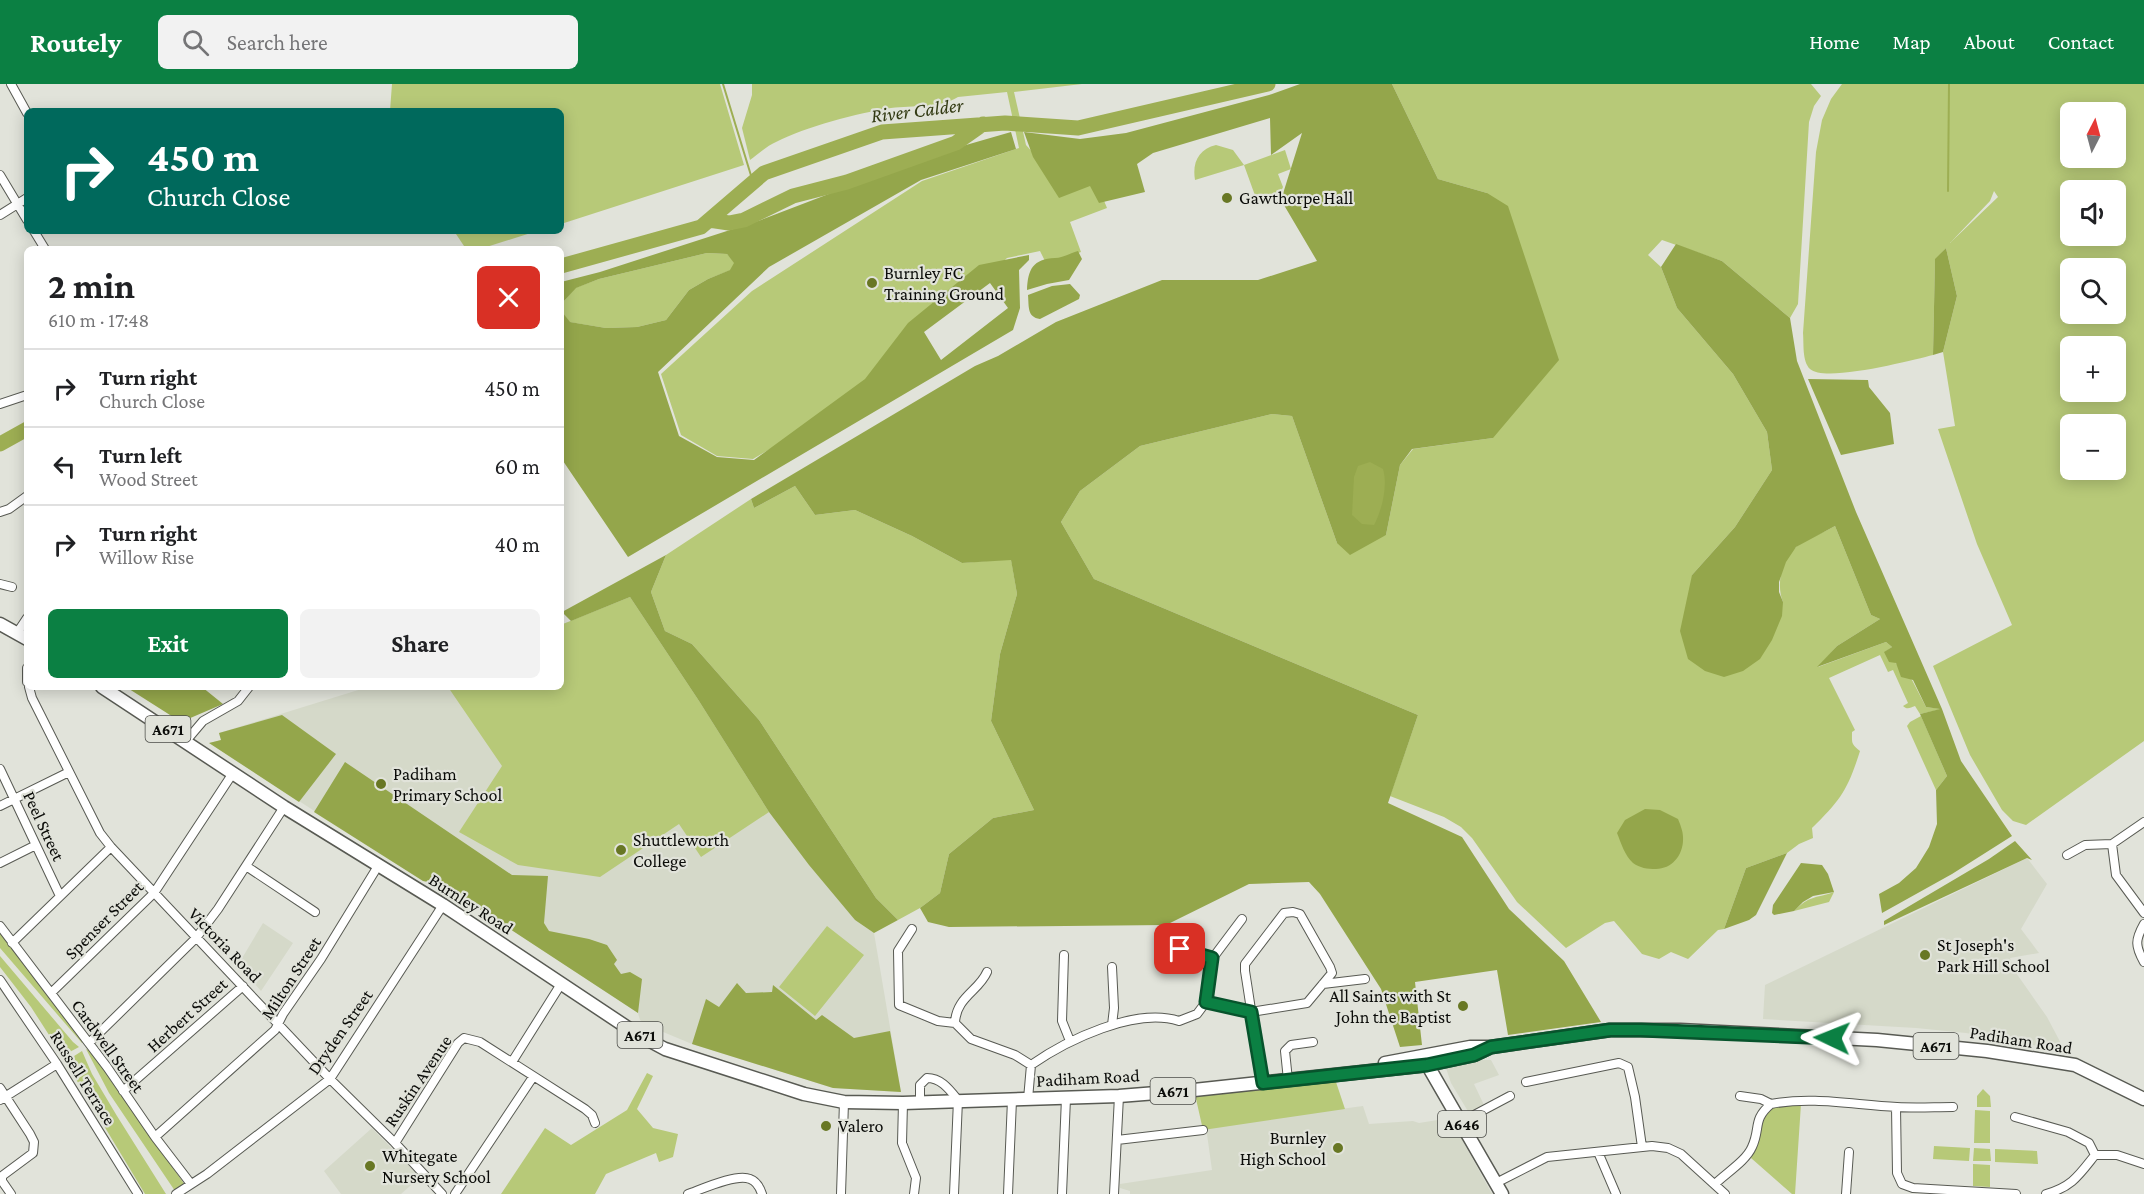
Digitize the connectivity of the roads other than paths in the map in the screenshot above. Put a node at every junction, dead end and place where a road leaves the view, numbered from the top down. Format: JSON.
{"nodes":[{"id":1,"x":11,"y":84,"type":"edge"},
{"id":2,"x":25,"y":108,"type":"edge"},
{"id":3,"x":0,"y":175,"type":"edge"},
{"id":4,"x":24,"y":200,"type":"edge"},
{"id":5,"x":17,"y":204,"type":"junction"},
{"id":6,"x":0,"y":215,"type":"edge"},
{"id":7,"x":24,"y":215,"type":"edge"},
{"id":8,"x":24,"y":396,"type":"edge"},
{"id":9,"x":0,"y":404,"type":"edge"},
{"id":10,"x":24,"y":498,"type":"edge"},
{"id":11,"x":0,"y":512,"type":"edge"},
{"id":12,"x":0,"y":584,"type":"edge"},
{"id":13,"x":12,"y":587,"type":"dead end"},
{"id":14,"x":0,"y":624,"type":"edge"},
{"id":15,"x":22,"y":636,"type":"edge"},
{"id":16,"x":29,"y":690,"type":"edge"},
{"id":17,"x":107,"y":690,"type":"edge"},
{"id":18,"x":247,"y":690,"type":"edge"},
{"id":19,"x":186,"y":741,"type":"junction"},
{"id":20,"x":0,"y":769,"type":"edge"},
{"id":21,"x":69,"y":772,"type":"junction"},
{"id":22,"x":233,"y":773,"type":"junction"},
{"id":23,"x":15,"y":799,"type":"junction"},
{"id":24,"x":0,"y":806,"type":"edge"},
{"id":25,"x":284,"y":807,"type":"junction"},
{"id":26,"x":2144,"y":822,"type":"edge"},
{"id":27,"x":2112,"y":844,"type":"junction"},
{"id":28,"x":36,"y":845,"type":"junction"},
{"id":29,"x":111,"y":847,"type":"junction"},
{"id":30,"x":2067,"y":855,"type":"dead end"},
{"id":31,"x":0,"y":863,"type":"edge"},
{"id":32,"x":246,"y":866,"type":"junction"},
{"id":33,"x":378,"y":866,"type":"junction"},
{"id":34,"x":154,"y":893,"type":"junction"},
{"id":35,"x":60,"y":896,"type":"junction"},
{"id":36,"x":443,"y":905,"type":"junction"},
{"id":37,"x":315,"y":912,"type":"dead end"},
{"id":38,"x":2144,"y":913,"type":"edge"},
{"id":39,"x":1242,"y":919,"type":"dead end"},
{"id":40,"x":2144,"y":924,"type":"edge"},
{"id":41,"x":0,"y":926,"type":"edge"},
{"id":42,"x":912,"y":929,"type":"dead end"},
{"id":43,"x":196,"y":938,"type":"junction"},
{"id":44,"x":12,"y":943,"type":"junction"},
{"id":45,"x":1180,"y":949,"type":"dead end"},
{"id":46,"x":1065,"y":955,"type":"dead end"},
{"id":47,"x":1212,"y":958,"type":"junction"},
{"id":48,"x":2144,"y":962,"type":"edge"},
{"id":49,"x":1112,"y":967,"type":"dead end"},
{"id":50,"x":987,"y":972,"type":"dead end"},
{"id":51,"x":1365,"y":979,"type":"dead end"},
{"id":52,"x":0,"y":980,"type":"edge"},
{"id":53,"x":561,"y":984,"type":"junction"},
{"id":54,"x":1323,"y":984,"type":"junction"},
{"id":55,"x":243,"y":986,"type":"junction"},
{"id":56,"x":51,"y":993,"type":"junction"},
{"id":57,"x":1206,"y":1002,"type":"junction"},
{"id":58,"x":1251,"y":1012,"type":"junction"},
{"id":59,"x":279,"y":1023,"type":"junction"},
{"id":60,"x":955,"y":1023,"type":"junction"},
{"id":61,"x":1112,"y":1025,"type":"junction"},
{"id":62,"x":1070,"y":1041,"type":"junction"},
{"id":63,"x":1313,"y":1042,"type":"dead end"},
{"id":64,"x":89,"y":1043,"type":"junction"},
{"id":65,"x":1424,"y":1060,"type":"junction"},
{"id":66,"x":512,"y":1062,"type":"junction"},
{"id":67,"x":57,"y":1064,"type":"junction"},
{"id":68,"x":1031,"y":1065,"type":"junction"},
{"id":69,"x":533,"y":1077,"type":"junction"},
{"id":70,"x":330,"y":1079,"type":"junction"},
{"id":71,"x":1288,"y":1080,"type":"junction"},
{"id":72,"x":1526,"y":1082,"type":"dead end"},
{"id":73,"x":1263,"y":1083,"type":"junction"},
{"id":74,"x":0,"y":1088,"type":"edge"},
{"id":75,"x":123,"y":1091,"type":"junction"},
{"id":76,"x":1119,"y":1096,"type":"junction"},
{"id":77,"x":1510,"y":1096,"type":"dead end"},
{"id":78,"x":1740,"y":1096,"type":"dead end"},
{"id":79,"x":3,"y":1098,"type":"edge"},
{"id":80,"x":1066,"y":1098,"type":"junction"},
{"id":81,"x":1028,"y":1099,"type":"junction"},
{"id":82,"x":2144,"y":1099,"type":"edge"},
{"id":83,"x":958,"y":1100,"type":"junction"},
{"id":84,"x":1012,"y":1100,"type":"junction"},
{"id":85,"x":844,"y":1102,"type":"junction"},
{"id":86,"x":920,"y":1102,"type":"junction"},
{"id":87,"x":903,"y":1103,"type":"junction"},
{"id":88,"x":1771,"y":1104,"type":"junction"},
{"id":89,"x":1896,"y":1107,"type":"junction"},
{"id":90,"x":1953,"y":1107,"type":"dead end"},
{"id":91,"x":2015,"y":1117,"type":"dead end"},
{"id":92,"x":1461,"y":1122,"type":"junction"},
{"id":93,"x":595,"y":1123,"type":"dead end"},
{"id":94,"x":1203,"y":1130,"type":"dead end"},
{"id":95,"x":155,"y":1137,"type":"junction"},
{"id":96,"x":1117,"y":1140,"type":"junction"},
{"id":97,"x":395,"y":1143,"type":"junction"},
{"id":98,"x":1642,"y":1147,"type":"junction"},
{"id":99,"x":1598,"y":1152,"type":"junction"},
{"id":100,"x":1849,"y":1152,"type":"dead end"},
{"id":101,"x":2095,"y":1155,"type":"junction"},
{"id":102,"x":2144,"y":1164,"type":"edge"},
{"id":103,"x":191,"y":1184,"type":"junction"},
{"id":104,"x":1715,"y":1184,"type":"junction"},
{"id":105,"x":1499,"y":1189,"type":"edge"},
{"id":106,"x":10,"y":1194,"type":"edge"},
{"id":107,"x":138,"y":1194,"type":"edge"},
{"id":108,"x":176,"y":1194,"type":"edge"},
{"id":109,"x":442,"y":1194,"type":"edge"},
{"id":110,"x":455,"y":1194,"type":"edge"},
{"id":111,"x":688,"y":1194,"type":"edge"},
{"id":112,"x":762,"y":1194,"type":"edge"},
{"id":113,"x":841,"y":1194,"type":"edge"},
{"id":114,"x":914,"y":1194,"type":"edge"},
{"id":115,"x":954,"y":1194,"type":"edge"},
{"id":116,"x":1008,"y":1194,"type":"edge"},
{"id":117,"x":1062,"y":1194,"type":"edge"},
{"id":118,"x":1114,"y":1194,"type":"edge"},
{"id":119,"x":1616,"y":1194,"type":"edge"},
{"id":120,"x":1725,"y":1194,"type":"edge"},
{"id":121,"x":1846,"y":1194,"type":"edge"},
{"id":122,"x":1983,"y":1194,"type":"edge"},
{"id":123,"x":2016,"y":1194,"type":"edge"},
{"id":124,"x":2046,"y":1194,"type":"edge"}],
"edges":[{"from":1,"to":2,"type":"street"},
{"from":3,"to":5,"type":"street"},
{"from":4,"to":5,"type":"street"},
{"from":5,"to":6,"type":"street"},
{"from":5,"to":7,"type":"street"},
{"from":8,"to":9,"type":"street"},
{"from":10,"to":11,"type":"street"},
{"from":12,"to":13,"type":"street"},
{"from":14,"to":15,"type":"main road"},
{"from":16,"to":21,"type":"street","name":"Victoria Road"},
{"from":17,"to":19,"type":"main road","name":"Burnley Road","number":"A671"},
{"from":18,"to":19,"type":"street"},
{"from":19,"to":22,"type":"main road","name":"Burnley Road","number":"A671"},
{"from":20,"to":23,"type":"street","name":"Peel Street"},
{"from":21,"to":23,"type":"street"},
{"from":21,"to":29,"type":"street","name":"Victoria Road"},
{"from":22,"to":25,"type":"main road","name":"Burnley Road","number":"A671"},
{"from":22,"to":34,"type":"street","name":"Spenser Street"},
{"from":23,"to":24,"type":"street"},
{"from":23,"to":28,"type":"street","name":"Peel Street"},
{"from":25,"to":32,"type":"street"},
{"from":25,"to":33,"type":"main road","name":"Burnley Road","number":"A671"},
{"from":26,"to":27,"type":"street"},
{"from":27,"to":30,"type":"street"},
{"from":27,"to":38,"type":"street"},
{"from":28,"to":31,"type":"street"},
{"from":28,"to":35,"type":"street","name":"Peel Street"},
{"from":29,"to":34,"type":"street","name":"Victoria Road"},
{"from":29,"to":35,"type":"street"},
{"from":32,"to":37,"type":"street"},
{"from":32,"to":43,"type":"street"},
{"from":33,"to":36,"type":"main road","name":"Burnley Road","number":"A671"},
{"from":33,"to":59,"type":"street","name":"Milton Street"},
{"from":34,"to":43,"type":"street","name":"Victoria Road"},
{"from":34,"to":56,"type":"street","name":"Spenser Street"},
{"from":35,"to":44,"type":"street"},
{"from":36,"to":53,"type":"main road","name":"Burnley Road","number":"A671"},
{"from":36,"to":70,"type":"street","name":"Dryden Street"},
{"from":39,"to":47,"type":"street"},
{"from":40,"to":48,"type":"street"},
{"from":41,"to":44,"type":"street","name":"Cardwell Street"},
{"from":42,"to":60,"type":"street"},
{"from":43,"to":55,"type":"street","name":"Victoria Road"},
{"from":43,"to":64,"type":"street"},
{"from":44,"to":56,"type":"street","name":"Cardwell Street"},
{"from":45,"to":47,"type":"street"},
{"from":46,"to":62,"type":"street"},
{"from":47,"to":57,"type":"street"},
{"from":49,"to":61,"type":"street"},
{"from":50,"to":60,"type":"street"},
{"from":51,"to":54,"type":"street"},
{"from":52,"to":67,"type":"street","name":"Russell Terrace"},
{"from":53,"to":66,"type":"street"},
{"from":53,"to":85,"type":"main road","name":"Burnley Road","number":"A671"},
{"from":54,"to":58,"type":"street"},
{"from":54,"to":58,"type":"street"},
{"from":55,"to":59,"type":"street","name":"Victoria Road"},
{"from":55,"to":75,"type":"street","name":"Herbert Street"},
{"from":56,"to":64,"type":"street","name":"Cardwell Street"},
{"from":57,"to":58,"type":"street"},
{"from":57,"to":61,"type":"street"},
{"from":58,"to":73,"type":"street"},
{"from":59,"to":70,"type":"street","name":"Victoria Road"},
{"from":59,"to":95,"type":"street","name":"Milton Street"},
{"from":60,"to":68,"type":"street"},
{"from":61,"to":62,"type":"street"},
{"from":62,"to":68,"type":"street"},
{"from":63,"to":71,"type":"street"},
{"from":64,"to":75,"type":"street","name":"Cardwell Street"},
{"from":65,"to":71,"type":"main road","name":"Padiham Road","number":"A671"},
{"from":65,"to":82,"type":"main road","name":"Padiham Road","number":"A671"},
{"from":65,"to":92,"type":"main road","number":"A646"},
{"from":66,"to":69,"type":"street"},
{"from":66,"to":97,"type":"street","name":"Ruskin Avenue"},
{"from":67,"to":79,"type":"street"},
{"from":67,"to":107,"type":"street","name":"Russell Terrace"},
{"from":68,"to":81,"type":"street"},
{"from":69,"to":93,"type":"street"},
{"from":69,"to":110,"type":"street"},
{"from":70,"to":97,"type":"street","name":"Victoria Road"},
{"from":70,"to":103,"type":"street","name":"Dryden Street"},
{"from":71,"to":73,"type":"main road","name":"Padiham Road","number":"A671"},
{"from":72,"to":98,"type":"street"},
{"from":73,"to":76,"type":"main road","name":"Padiham Road","number":"A671"},
{"from":74,"to":79,"type":"street"},
{"from":75,"to":95,"type":"street","name":"Cardwell Street"},
{"from":76,"to":80,"type":"main road","name":"Padiham Road","number":"A671"},
{"from":76,"to":96,"type":"street"},
{"from":77,"to":92,"type":"street"},
{"from":78,"to":88,"type":"street"},
{"from":79,"to":106,"type":"street"},
{"from":80,"to":81,"type":"main road","name":"Padiham Road","number":"A671"},
{"from":80,"to":117,"type":"street"},
{"from":81,"to":84,"type":"main road","name":"Padiham Road","number":"A671"},
{"from":83,"to":84,"type":"main road","name":"Padiham Road","number":"A671"},
{"from":83,"to":86,"type":"main road","name":"Padiham Road","number":"A671"},
{"from":83,"to":86,"type":"street"},
{"from":83,"to":115,"type":"street"},
{"from":84,"to":116,"type":"street"},
{"from":85,"to":87,"type":"main road","name":"Padiham Road","number":"A671"},
{"from":85,"to":113,"type":"street"},
{"from":86,"to":87,"type":"main road","name":"Padiham Road","number":"A671"},
{"from":87,"to":114,"type":"street"},
{"from":88,"to":89,"type":"street"},
{"from":88,"to":104,"type":"street"},
{"from":89,"to":90,"type":"street"},
{"from":89,"to":122,"type":"street"},
{"from":91,"to":101,"type":"street"},
{"from":92,"to":105,"type":"main road","number":"A646"},
{"from":94,"to":96,"type":"street"},
{"from":95,"to":103,"type":"street","name":"Cardwell Street"},
{"from":96,"to":118,"type":"street"},
{"from":97,"to":109,"type":"street","name":"Victoria Road"},
{"from":98,"to":99,"type":"street"},
{"from":98,"to":104,"type":"street"},
{"from":99,"to":105,"type":"street"},
{"from":99,"to":119,"type":"street"},
{"from":100,"to":121,"type":"street"},
{"from":101,"to":102,"type":"street"},
{"from":101,"to":124,"type":"street"},
{"from":103,"to":108,"type":"street","name":"Dryden Street"},
{"from":104,"to":120,"type":"street"},
{"from":111,"to":112,"type":"street"},
{"from":122,"to":123,"type":"street"}]}
